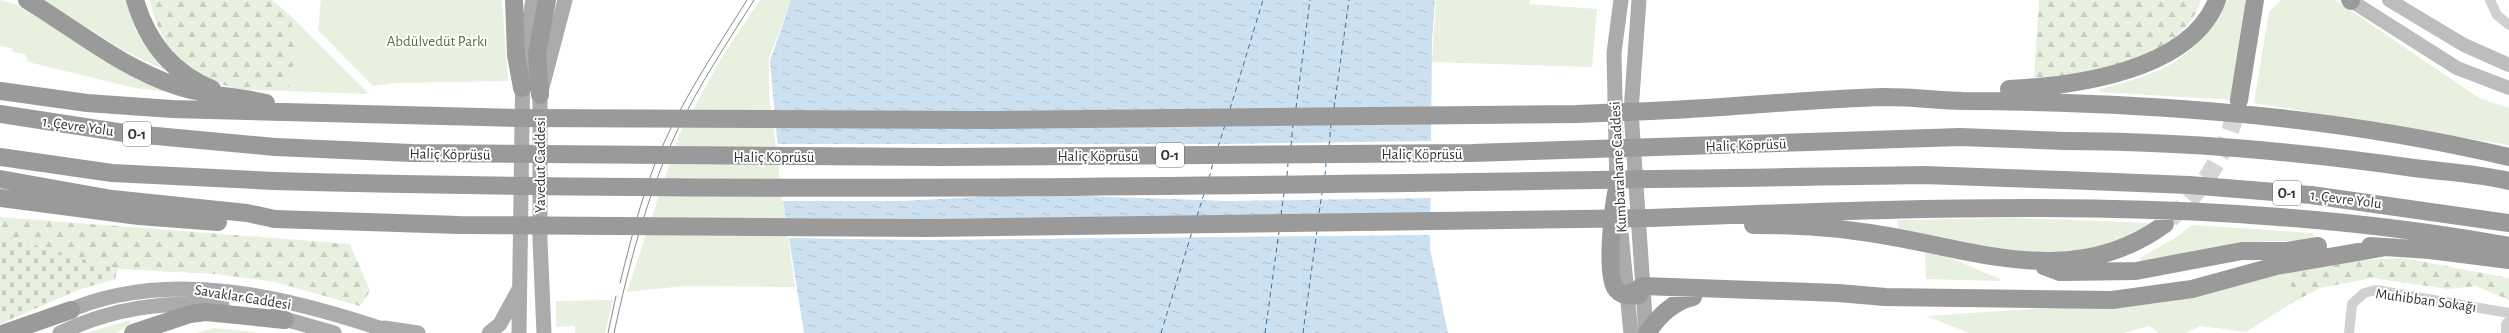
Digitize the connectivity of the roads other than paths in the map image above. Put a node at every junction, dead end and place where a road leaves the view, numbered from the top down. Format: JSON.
{"nodes":[{"id":1,"x":27,"y":0,"type":"edge"},
{"id":2,"x":135,"y":0,"type":"edge"},
{"id":3,"x":514,"y":0,"type":"edge"},
{"id":4,"x":533,"y":0,"type":"edge"},
{"id":5,"x":547,"y":0,"type":"edge"},
{"id":6,"x":565,"y":0,"type":"edge"},
{"id":7,"x":1620,"y":0,"type":"edge"},
{"id":8,"x":2210,"y":0,"type":"edge"},
{"id":9,"x":2217,"y":0,"type":"edge"},
{"id":10,"x":2255,"y":0,"type":"edge"},
{"id":11,"x":2269,"y":0,"type":"edge"},
{"id":12,"x":2350,"y":0,"type":"edge"},
{"id":13,"x":2490,"y":0,"type":"edge"},
{"id":14,"x":2392,"y":1,"type":"edge"},
{"id":15,"x":1642,"y":3,"type":"edge"},
{"id":16,"x":2206,"y":20,"type":"junction"},
{"id":17,"x":2252,"y":21,"type":"junction"},
{"id":18,"x":2509,"y":25,"type":"edge"},
{"id":19,"x":2509,"y":64,"type":"edge"},
{"id":20,"x":522,"y":88,"type":"junction"},
{"id":21,"x":2509,"y":88,"type":"edge"},
{"id":22,"x":0,"y":91,"type":"edge"},
{"id":23,"x":540,"y":95,"type":"junction"},
{"id":24,"x":233,"y":97,"type":"junction"},
{"id":25,"x":1886,"y":97,"type":"junction"},
{"id":26,"x":2239,"y":100,"type":"tunnel mouth"},
{"id":27,"x":292,"y":112,"type":"junction"},
{"id":28,"x":0,"y":114,"type":"edge"},
{"id":29,"x":275,"y":147,"type":"joint"},
{"id":30,"x":0,"y":157,"type":"edge"},
{"id":31,"x":2509,"y":158,"type":"edge"},
{"id":32,"x":0,"y":179,"type":"edge"},
{"id":33,"x":2063,"y":180,"type":"joint"},
{"id":34,"x":2509,"y":181,"type":"edge"},
{"id":35,"x":1616,"y":188,"type":"joint"},
{"id":36,"x":0,"y":198,"type":"edge"},
{"id":37,"x":0,"y":209,"type":"edge"},
{"id":38,"x":139,"y":216,"type":"junction"},
{"id":39,"x":1652,"y":218,"type":"junction"},
{"id":40,"x":275,"y":219,"type":"junction"},
{"id":41,"x":2509,"y":223,"type":"edge"},
{"id":42,"x":2165,"y":224,"type":"tunnel mouth"},
{"id":43,"x":2509,"y":246,"type":"edge"},
{"id":44,"x":2381,"y":248,"type":"junction"},
{"id":45,"x":2509,"y":260,"type":"edge"},
{"id":46,"x":2036,"y":261,"type":"junction"},
{"id":47,"x":521,"y":280,"type":"junction"},
{"id":48,"x":1638,"y":292,"type":"junction"},
{"id":49,"x":1693,"y":297,"type":"junction"},
{"id":50,"x":1885,"y":297,"type":"junction"},
{"id":51,"x":71,"y":310,"type":"junction"},
{"id":52,"x":2509,"y":313,"type":"edge"},
{"id":53,"x":286,"y":320,"type":"junction"},
{"id":54,"x":2509,"y":321,"type":"edge"},
{"id":55,"x":371,"y":326,"type":"junction"},
{"id":56,"x":4,"y":333,"type":"edge"},
{"id":57,"x":24,"y":333,"type":"edge"},
{"id":58,"x":60,"y":333,"type":"edge"},
{"id":59,"x":133,"y":333,"type":"edge"},
{"id":60,"x":334,"y":333,"type":"edge"},
{"id":61,"x":394,"y":333,"type":"edge"},
{"id":62,"x":418,"y":333,"type":"edge"},
{"id":63,"x":489,"y":333,"type":"edge"},
{"id":64,"x":519,"y":333,"type":"edge"},
{"id":65,"x":544,"y":333,"type":"edge"},
{"id":66,"x":1631,"y":333,"type":"edge"},
{"id":67,"x":1646,"y":333,"type":"edge"},
{"id":68,"x":2349,"y":333,"type":"edge"},
{"id":69,"x":2506,"y":333,"type":"edge"}],
"edges":[{"from":1,"to":24,"type":"highway"},
{"from":2,"to":24,"type":"highway"},
{"from":3,"to":20,"type":"highway"},
{"from":4,"to":20,"type":"main road","name":"Yavedut Caddesi"},
{"from":5,"to":23,"type":"highway"},
{"from":6,"to":23,"type":"main road","name":"Yavedut Caddesi"},
{"from":7,"to":35,"type":"main road","name":"Kumbarahane Caddesi"},
{"from":8,"to":16,"type":"highway"},
{"from":9,"to":16,"type":"highway"},
{"from":10,"to":17,"type":"highway"},
{"from":11,"to":17,"type":"highway"},
{"from":12,"to":21,"type":"main road"},
{"from":13,"to":18,"type":"street"},
{"from":14,"to":19,"type":"main road"},
{"from":15,"to":48,"type":"main road","name":"Kumbarahane Caddesi"},
{"from":16,"to":25,"type":"highway"},
{"from":17,"to":26,"type":"highway"},
{"from":20,"to":47,"type":"main road","name":"Yavedut Caddesi"},
{"from":22,"to":27,"type":"highway"},
{"from":23,"to":65,"type":"main road","name":"Yavedut Caddesi"},
{"from":24,"to":27,"type":"highway"},
{"from":25,"to":27,"type":"highway","bridge":true},
{"from":25,"to":31,"type":"highway"},
{"from":28,"to":29,"type":"highway","name":"1. Çevre Yolu","number":"O-1"},
{"from":29,"to":34,"type":"highway","name":"Haliç Köprüsü","number":"O-1","bridge":true},
{"from":30,"to":33,"type":"highway","name":"Haliç Köprüsü","number":"O-1","bridge":true},
{"from":32,"to":40,"type":"highway"},
{"from":33,"to":41,"type":"highway","name":"1. Çevre Yolu","number":"O-1"},
{"from":35,"to":48,"type":"highway"},
{"from":36,"to":38,"type":"highway"},
{"from":37,"to":38,"type":"highway"},
{"from":38,"to":40,"type":"highway"},
{"from":39,"to":40,"type":"highway","bridge":true},
{"from":39,"to":43,"type":"highway"},
{"from":39,"to":46,"type":"highway"},
{"from":42,"to":46,"type":"highway"},
{"from":44,"to":45,"type":"highway"},
{"from":44,"to":46,"type":"highway"},
{"from":44,"to":50,"type":"highway"},
{"from":47,"to":63,"type":"main road"},
{"from":47,"to":64,"type":"main road","name":"Yavedut Caddesi"},
{"from":48,"to":49,"type":"highway"},
{"from":48,"to":50,"type":"highway"},
{"from":48,"to":66,"type":"main road","name":"Kumbarahane Caddesi"},
{"from":48,"to":67,"type":"main road","name":"Kumbarahane Caddesi"},
{"from":49,"to":50,"type":"highway"},
{"from":49,"to":67,"type":"highway"},
{"from":51,"to":55,"type":"main road","name":"Savaklar Caddesi"},
{"from":51,"to":56,"type":"highway"},
{"from":51,"to":57,"type":"main road","name":"Savaklar Caddesi"},
{"from":52,"to":68,"type":"street","name":"Muhibban Sokağı"},
{"from":53,"to":58,"type":"main road","name":"Savaklar Caddesi"},
{"from":53,"to":59,"type":"highway"},
{"from":53,"to":60,"type":"main road","name":"Savaklar Caddesi"},
{"from":54,"to":69,"type":"street"},
{"from":55,"to":61,"type":"main road","name":"Savaklar Caddesi"},
{"from":55,"to":62,"type":"main road"}]}
